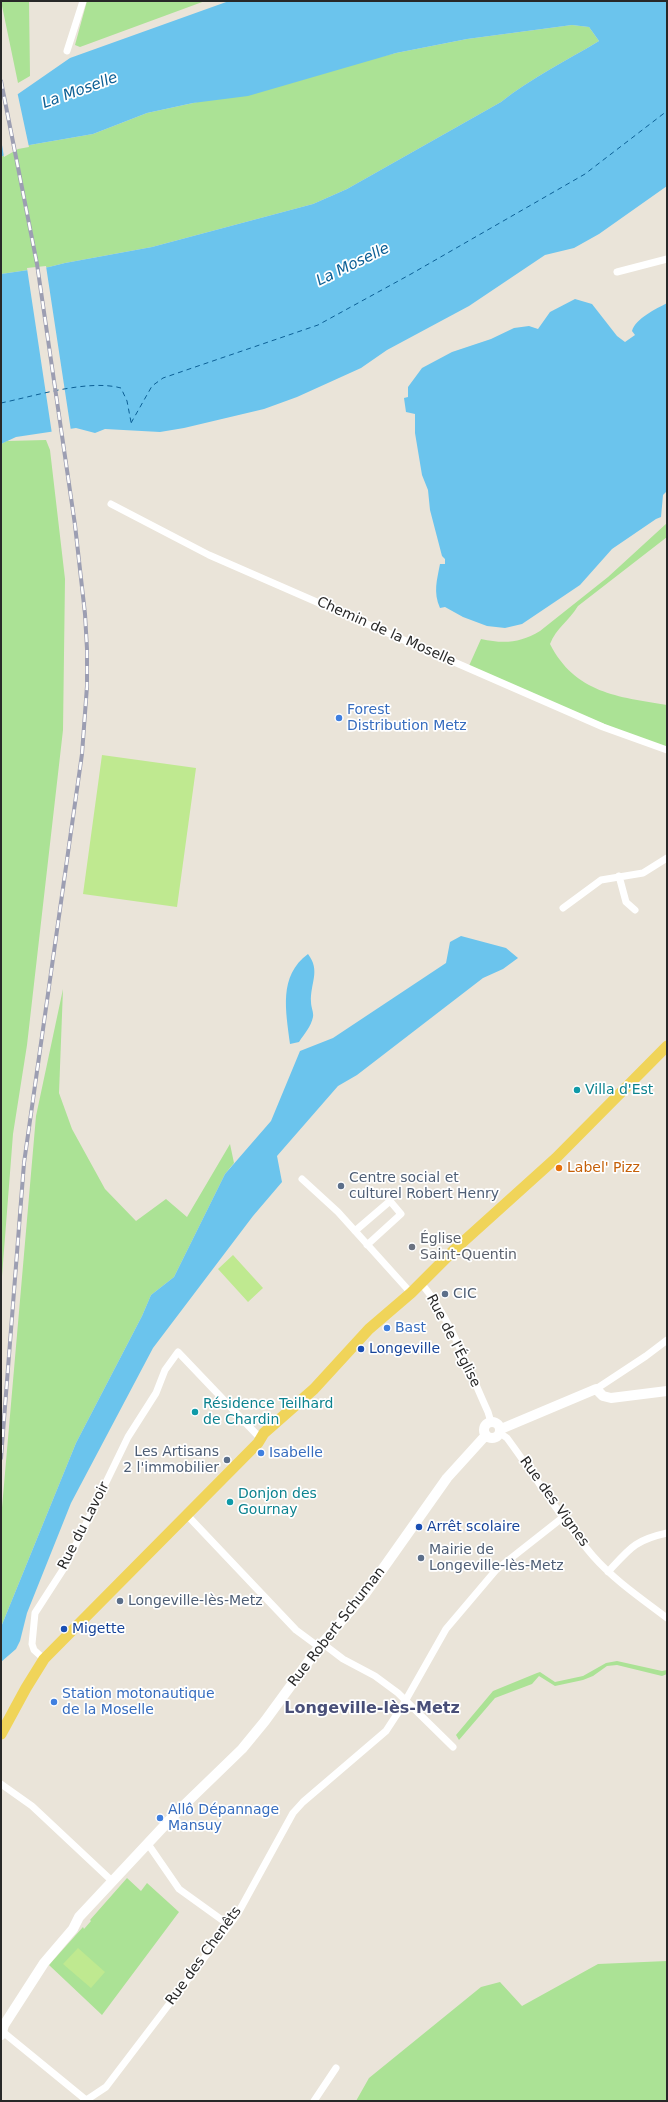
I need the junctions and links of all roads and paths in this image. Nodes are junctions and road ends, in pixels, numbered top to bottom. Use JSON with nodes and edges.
{"nodes":[{"id":1,"x":83,"y":1,"type":"edge"},
{"id":2,"x":67,"y":51,"type":"dead end"},
{"id":3,"x":667,"y":259,"type":"edge"},
{"id":4,"x":617,"y":272,"type":"dead end"},
{"id":5,"x":111,"y":504,"type":"dead end"},
{"id":6,"x":667,"y":750,"type":"edge"},
{"id":7,"x":667,"y":858,"type":"edge"},
{"id":8,"x":619,"y":876,"type":"junction"},
{"id":9,"x":563,"y":908,"type":"dead end"},
{"id":10,"x":635,"y":910,"type":"dead end"},
{"id":11,"x":667,"y":1046,"type":"edge"},
{"id":12,"x":302,"y":1178,"type":"dead end"},
{"id":13,"x":355,"y":1231,"type":"junction"},
{"id":14,"x":367,"y":1245,"type":"junction"},
{"id":15,"x":421,"y":1283,"type":"junction"},
{"id":16,"x":411,"y":1293,"type":"junction"},
{"id":17,"x":667,"y":1340,"type":"edge"},
{"id":18,"x":596,"y":1389,"type":"junction"},
{"id":19,"x":667,"y":1391,"type":"edge"},
{"id":20,"x":491,"y":1422,"type":"junction"},
{"id":21,"x":500,"y":1431,"type":"junction"},
{"id":22,"x":486,"y":1435,"type":"junction"},
{"id":23,"x":261,"y":1440,"type":"junction"},
{"id":24,"x":186,"y":1514,"type":"junction"},
{"id":25,"x":562,"y":1518,"type":"junction"},
{"id":26,"x":667,"y":1533,"type":"edge"},
{"id":27,"x":608,"y":1572,"type":"junction"},
{"id":28,"x":667,"y":1618,"type":"edge"},
{"id":29,"x":320,"y":1645,"type":"junction"},
{"id":30,"x":44,"y":1659,"type":"junction"},
{"id":31,"x":405,"y":1701,"type":"junction"},
{"id":32,"x":1,"y":1734,"type":"edge"},
{"id":33,"x":453,"y":1747,"type":"dead end"},
{"id":34,"x":1,"y":1784,"type":"edge"},
{"id":35,"x":148,"y":1844,"type":"junction"},
{"id":36,"x":112,"y":1881,"type":"junction"},
{"id":37,"x":229,"y":1925,"type":"junction"},
{"id":38,"x":2,"y":2033,"type":"edge"},
{"id":39,"x":336,"y":2068,"type":"dead end"},
{"id":40,"x":85,"y":2101,"type":"edge"},
{"id":41,"x":314,"y":2101,"type":"edge"}],
"edges":[{"from":1,"to":2,"type":"street"},
{"from":3,"to":4,"type":"street"},
{"from":5,"to":6,"type":"street","name":"Chemin de la Moselle"},
{"from":7,"to":8,"type":"street"},
{"from":8,"to":9,"type":"street"},
{"from":8,"to":10,"type":"street"},
{"from":11,"to":15,"type":"main road"},
{"from":12,"to":13,"type":"street"},
{"from":13,"to":14,"type":"street"},
{"from":13,"to":14,"type":"street"},
{"from":14,"to":16,"type":"street"},
{"from":15,"to":16,"type":"main road"},
{"from":15,"to":20,"type":"street","name":"Rue de l'Église"},
{"from":16,"to":23,"type":"main road"},
{"from":17,"to":18,"type":"street"},
{"from":18,"to":19,"type":"street"},
{"from":18,"to":21,"type":"street"},
{"from":20,"to":21,"type":"street"},
{"from":20,"to":22,"type":"street"},
{"from":21,"to":22,"type":"street"},
{"from":21,"to":25,"type":"street","name":"Rue des Vignes"},
{"from":22,"to":29,"type":"street","name":"Rue Robert Schuman"},
{"from":23,"to":24,"type":"main road"},
{"from":23,"to":30,"type":"street","name":"Rue du Lavoir"},
{"from":24,"to":29,"type":"street"},
{"from":24,"to":30,"type":"main road"},
{"from":25,"to":27,"type":"street","name":"Rue des Vignes"},
{"from":25,"to":31,"type":"street","name":"Rue des Chenêts"},
{"from":26,"to":27,"type":"street"},
{"from":27,"to":28,"type":"street","name":"Rue des Vignes"},
{"from":29,"to":31,"type":"street"},
{"from":29,"to":35,"type":"street","name":"Rue Robert Schuman"},
{"from":30,"to":32,"type":"main road"},
{"from":31,"to":33,"type":"street"},
{"from":31,"to":37,"type":"street","name":"Rue des Chenêts"},
{"from":34,"to":36,"type":"street"},
{"from":35,"to":36,"type":"street","name":"Rue Robert Schuman"},
{"from":35,"to":37,"type":"street"},
{"from":36,"to":38,"type":"street","name":"Rue Robert Schuman"},
{"from":37,"to":40,"type":"street","name":"Rue des Chenêts"},
{"from":38,"to":40,"type":"street"},
{"from":39,"to":41,"type":"street"}]}
